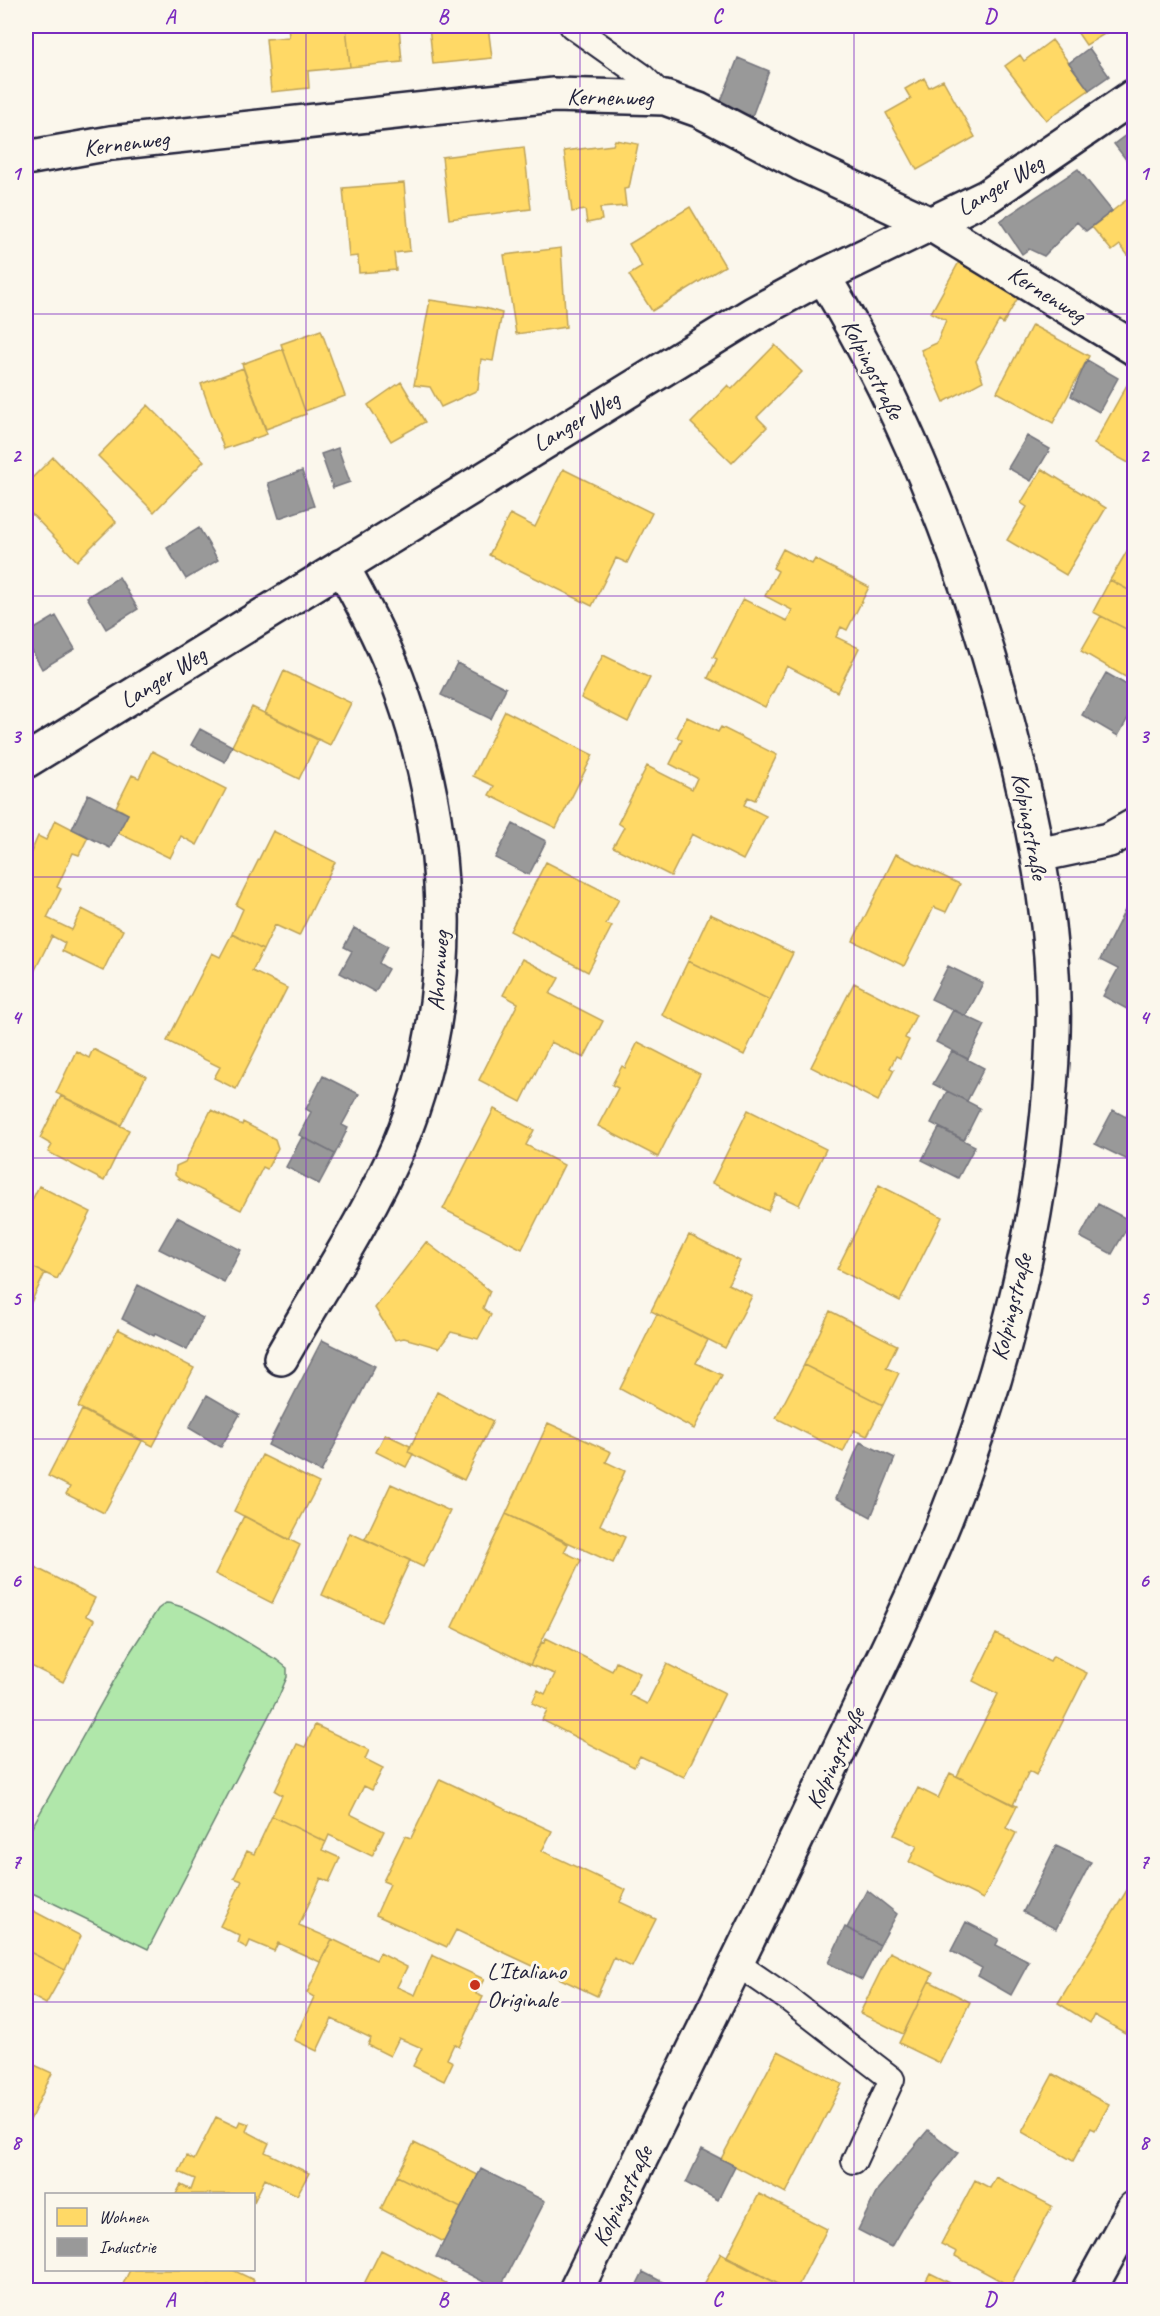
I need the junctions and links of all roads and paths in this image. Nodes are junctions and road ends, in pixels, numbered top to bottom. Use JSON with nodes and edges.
{"nodes":[{"id":1,"x":572,"y":26,"type":"edge"},
{"id":2,"x":1134,"y":96,"type":"edge"},
{"id":3,"x":665,"y":98,"type":"junction"},
{"id":4,"x":26,"y":159,"type":"edge"},
{"id":5,"x":932,"y":225,"type":"junction"},
{"id":6,"x":823,"y":276,"type":"junction"},
{"id":7,"x":1134,"y":348,"type":"edge"},
{"id":8,"x":342,"y":566,"type":"junction"},
{"id":9,"x":26,"y":761,"type":"edge"},
{"id":10,"x":1134,"y":826,"type":"edge"},
{"id":11,"x":1038,"y":855,"type":"junction"},
{"id":12,"x":280,"y":1358,"type":"dead end"},
{"id":13,"x":736,"y":1963,"type":"junction"},
{"id":14,"x":854,"y":2162,"type":"dead end"},
{"id":15,"x":1129,"y":2229,"type":"edge"},
{"id":16,"x":576,"y":2290,"type":"edge"},
{"id":17,"x":1089,"y":2290,"type":"edge"}],
"edges":[{"from":1,"to":3,"type":"lane"},
{"from":2,"to":5,"type":"street","name":"Langer Weg"},
{"from":3,"to":4,"type":"street","name":"Kernenweg"},
{"from":3,"to":5,"type":"street","name":"Kernenweg"},
{"from":5,"to":6,"type":"street","name":"Langer Weg"},
{"from":5,"to":7,"type":"street","name":"Kernenweg"},
{"from":6,"to":8,"type":"street","name":"Langer Weg"},
{"from":6,"to":11,"type":"street","name":"Kolpingstraße"},
{"from":8,"to":9,"type":"street","name":"Langer Weg"},
{"from":8,"to":12,"type":"street","name":"Ahornweg"},
{"from":10,"to":11,"type":"street"},
{"from":11,"to":13,"type":"street","name":"Kolpingstraße"},
{"from":13,"to":14,"type":"lane"},
{"from":13,"to":16,"type":"street","name":"Kolpingstraße"},
{"from":15,"to":17,"type":"street"}]}
